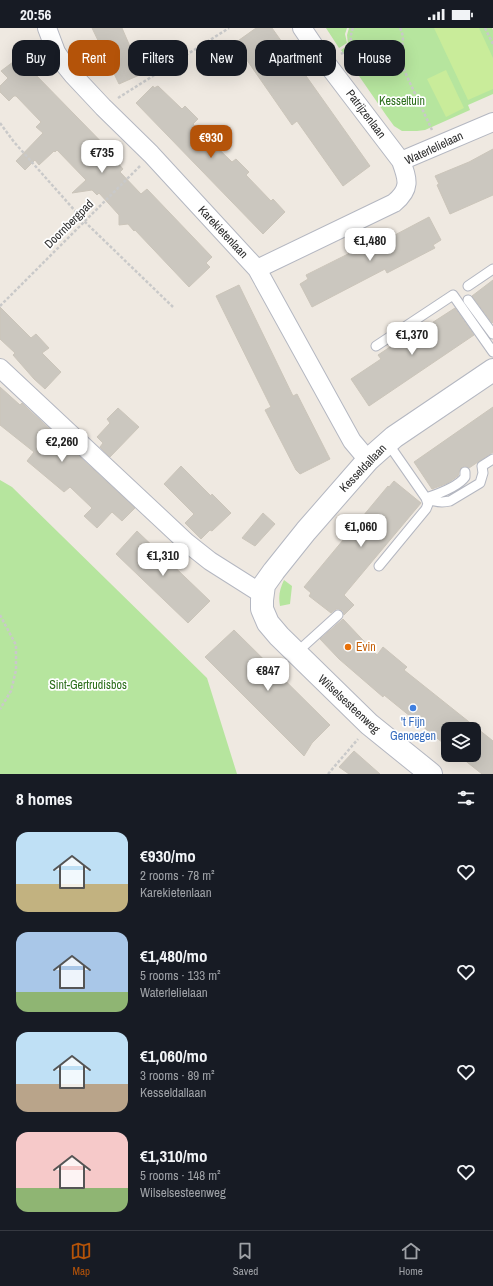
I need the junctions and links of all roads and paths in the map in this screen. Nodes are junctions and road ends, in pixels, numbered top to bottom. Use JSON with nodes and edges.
{"nodes":[{"id":1,"x":46,"y":28,"type":"edge"},
{"id":2,"x":229,"y":28,"type":"edge"},
{"id":3,"x":302,"y":28,"type":"edge"},
{"id":4,"x":353,"y":28,"type":"edge"},
{"id":5,"x":400,"y":28,"type":"edge"},
{"id":6,"x":485,"y":28,"type":"edge"},
{"id":7,"x":350,"y":40,"type":"edge"},
{"id":8,"x":402,"y":40,"type":"edge"},
{"id":9,"x":493,"y":44,"type":"edge"},
{"id":10,"x":405,"y":72,"type":"edge"},
{"id":11,"x":103,"y":107,"type":"junction"},
{"id":12,"x":493,"y":122,"type":"edge"},
{"id":13,"x":0,"y":123,"type":"edge"},
{"id":14,"x":439,"y":145,"type":"junction"},
{"id":15,"x":151,"y":154,"type":"junction"},
{"id":16,"x":401,"y":161,"type":"junction"},
{"id":17,"x":84,"y":221,"type":"junction"},
{"id":18,"x":257,"y":269,"type":"junction"},
{"id":19,"x":493,"y":269,"type":"edge"},
{"id":20,"x":468,"y":286,"type":"dead end"},
{"id":21,"x":468,"y":300,"type":"dead end"},
{"id":22,"x":0,"y":306,"type":"edge"},
{"id":23,"x":173,"y":307,"type":"dead end"},
{"id":24,"x":493,"y":334,"type":"edge"},
{"id":25,"x":376,"y":346,"type":"dead end"},
{"id":26,"x":492,"y":367,"type":"edge"},
{"id":27,"x":0,"y":368,"type":"edge"},
{"id":28,"x":387,"y":443,"type":"junction"},
{"id":29,"x":493,"y":459,"type":"edge"},
{"id":30,"x":368,"y":460,"type":"junction"},
{"id":31,"x":464,"y":472,"type":"dead end"},
{"id":32,"x":426,"y":498,"type":"junction"},
{"id":33,"x":379,"y":566,"type":"dead end"},
{"id":34,"x":262,"y":594,"type":"junction"},
{"id":35,"x":0,"y":615,"type":"edge"},
{"id":36,"x":338,"y":615,"type":"dead end"},
{"id":37,"x":296,"y":654,"type":"junction"},
{"id":38,"x":0,"y":709,"type":"edge"},
{"id":39,"x":370,"y":724,"type":"junction"},
{"id":40,"x":328,"y":774,"type":"edge"},
{"id":41,"x":431,"y":774,"type":"edge"}],
"edges":[{"from":1,"to":11,"type":"street","name":"Karekietenlaan"},
{"from":2,"to":11,"type":"path"},
{"from":3,"to":16,"type":"street","name":"Patrijzenlaan"},
{"from":4,"to":7,"type":"path"},
{"from":5,"to":8,"type":"path"},
{"from":6,"to":9,"type":"path"},
{"from":10,"to":14,"type":"path"},
{"from":11,"to":15,"type":"street","name":"Karekietenlaan"},
{"from":12,"to":14,"type":"street","name":"Waterlelielaan"},
{"from":13,"to":17,"type":"path"},
{"from":14,"to":16,"type":"street","name":"Waterlelielaan"},
{"from":15,"to":17,"type":"path","name":"Doornbergpad"},
{"from":15,"to":18,"type":"street","name":"Karekietenlaan"},
{"from":16,"to":18,"type":"street","name":"Waterlelielaan"},
{"from":17,"to":22,"type":"path","name":"Doornbergpad"},
{"from":17,"to":23,"type":"path"},
{"from":18,"to":30,"type":"street","name":"Karekietenlaan"},
{"from":19,"to":20,"type":"lane"},
{"from":21,"to":24,"type":"lane"},
{"from":25,"to":26,"type":"lane"},
{"from":26,"to":28,"type":"street","name":"Kesseldallaan"},
{"from":27,"to":34,"type":"street"},
{"from":28,"to":30,"type":"street","name":"Kesseldallaan"},
{"from":28,"to":32,"type":"lane"},
{"from":29,"to":32,"type":"lane"},
{"from":30,"to":34,"type":"street","name":"Kesseldallaan"},
{"from":31,"to":32,"type":"lane"},
{"from":32,"to":33,"type":"lane"},
{"from":34,"to":37,"type":"street","name":"Wilselsesteenweg"},
{"from":35,"to":38,"type":"path"},
{"from":36,"to":37,"type":"lane"},
{"from":37,"to":39,"type":"street","name":"Wilselsesteenweg"},
{"from":39,"to":40,"type":"path"},
{"from":39,"to":41,"type":"street","name":"Wilselsesteenweg"}]}
